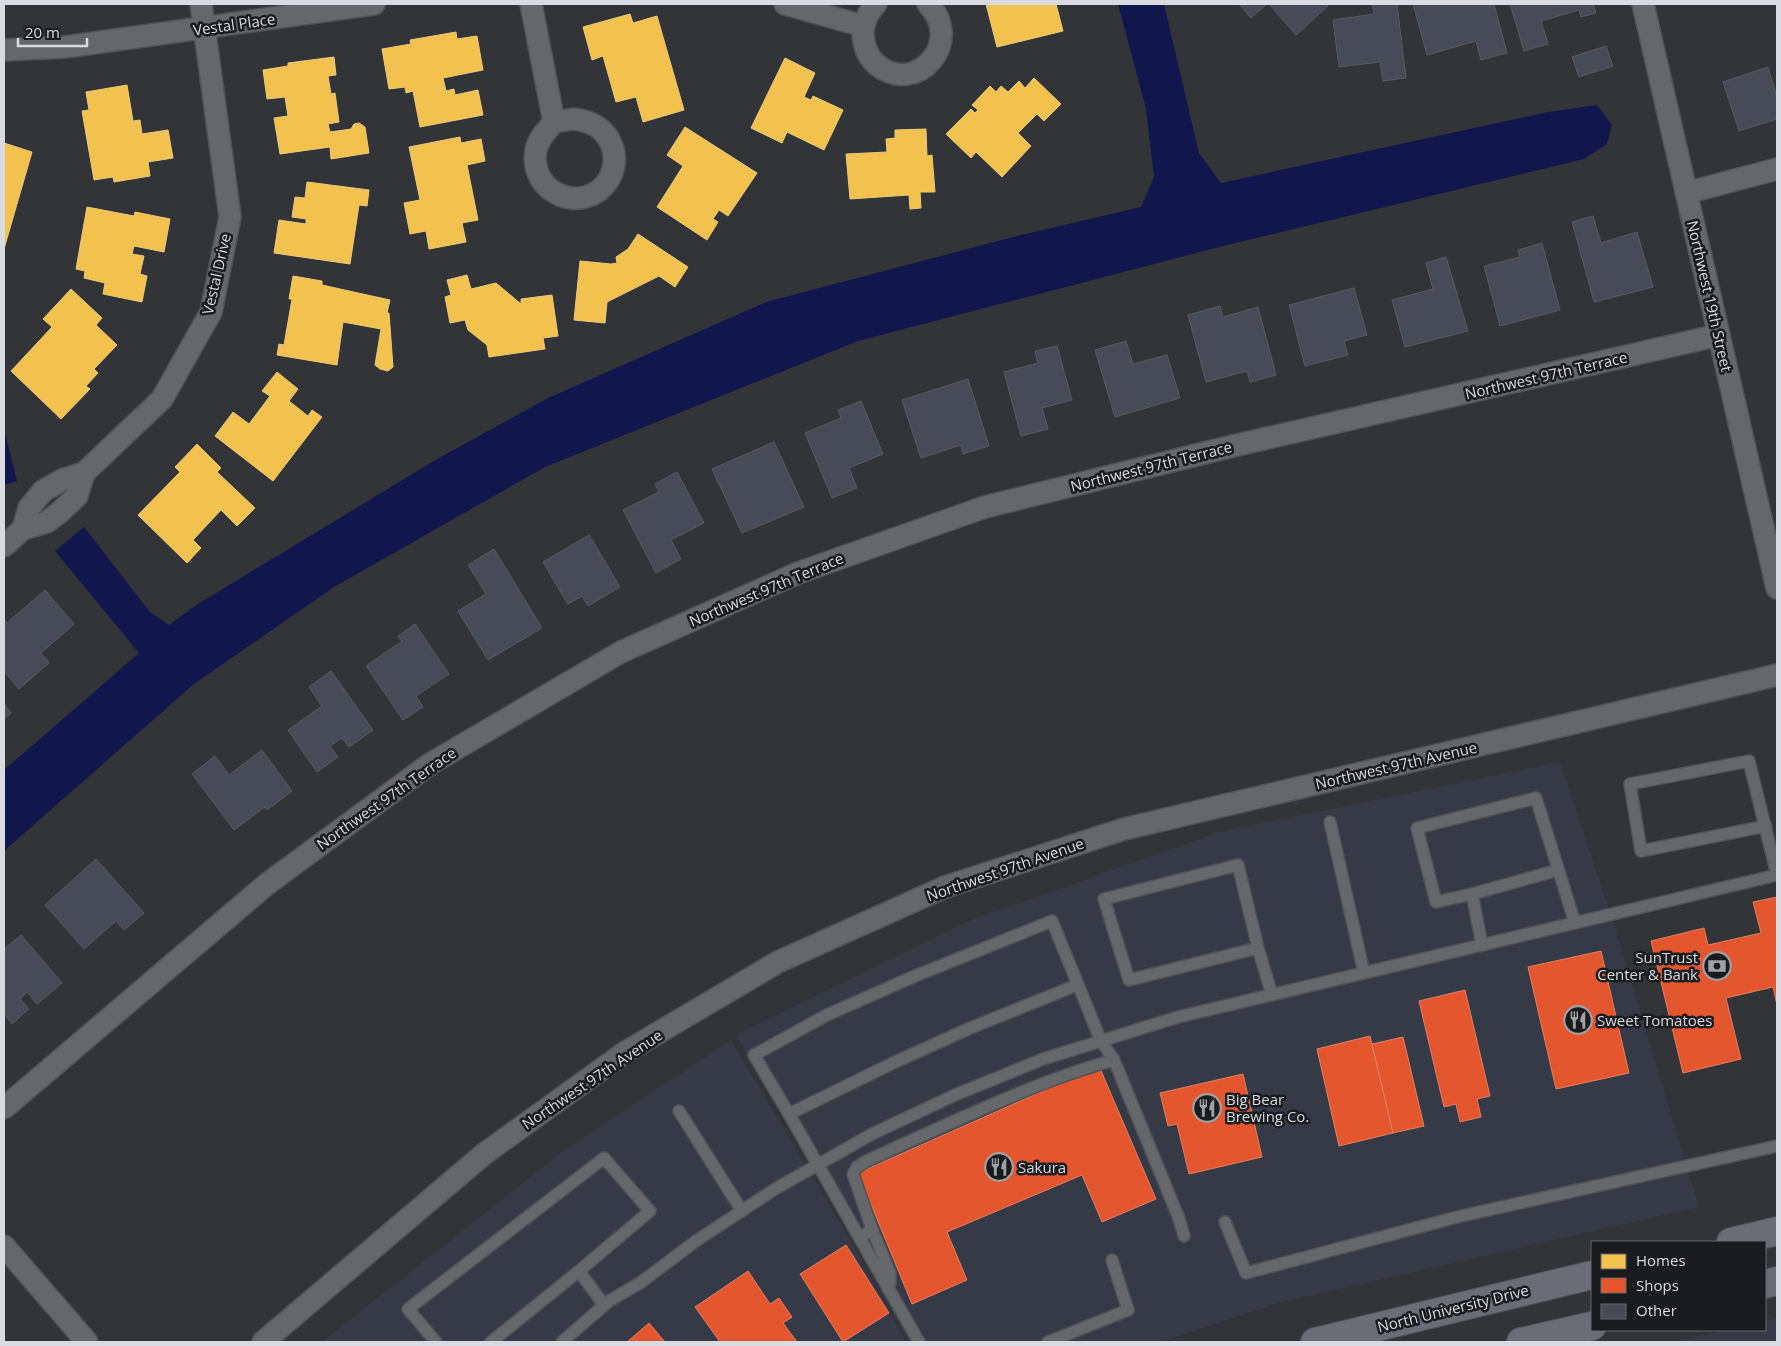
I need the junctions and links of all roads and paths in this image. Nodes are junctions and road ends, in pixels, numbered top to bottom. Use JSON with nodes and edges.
{"nodes":[{"id":1,"x":201,"y":4,"type":"edge"},
{"id":2,"x":374,"y":4,"type":"edge"},
{"id":3,"x":531,"y":4,"type":"edge"},
{"id":4,"x":785,"y":4,"type":"edge"},
{"id":5,"x":876,"y":4,"type":"edge"},
{"id":6,"x":928,"y":4,"type":"edge"},
{"id":7,"x":1643,"y":4,"type":"edge"},
{"id":8,"x":863,"y":26,"type":"junction"},
{"id":9,"x":205,"y":28,"type":"junction"},
{"id":10,"x":4,"y":50,"type":"edge"},
{"id":11,"x":554,"y":122,"type":"dead end"},
{"id":12,"x":1777,"y":169,"type":"edge"},
{"id":13,"x":1686,"y":193,"type":"junction"},
{"id":14,"x":1719,"y":336,"type":"junction"},
{"id":15,"x":4,"y":546,"type":"edge"},
{"id":16,"x":1777,"y":588,"type":"edge"},
{"id":17,"x":1777,"y":675,"type":"edge"},
{"id":18,"x":1330,"y":822,"type":"dead end"},
{"id":19,"x":1766,"y":826,"type":"junction"},
{"id":20,"x":1558,"y":870,"type":"junction"},
{"id":21,"x":1777,"y":875,"type":"edge"},
{"id":22,"x":1472,"y":894,"type":"junction"},
{"id":23,"x":1575,"y":923,"type":"junction"},
{"id":24,"x":1482,"y":945,"type":"junction"},
{"id":25,"x":1258,"y":948,"type":"junction"},
{"id":26,"x":1364,"y":973,"type":"junction"},
{"id":27,"x":1077,"y":984,"type":"junction"},
{"id":28,"x":1272,"y":995,"type":"junction"},
{"id":29,"x":1101,"y":1040,"type":"junction"},
{"id":30,"x":1114,"y":1060,"type":"junction"},
{"id":31,"x":4,"y":1108,"type":"edge"},
{"id":32,"x":679,"y":1111,"type":"dead end"},
{"id":33,"x":789,"y":1114,"type":"junction"},
{"id":34,"x":1777,"y":1146,"type":"edge"},
{"id":35,"x":818,"y":1164,"type":"junction"},
{"id":36,"x":742,"y":1211,"type":"junction"},
{"id":37,"x":1225,"y":1222,"type":"dead end"},
{"id":38,"x":872,"y":1229,"type":"junction"},
{"id":39,"x":1777,"y":1231,"type":"edge"},
{"id":40,"x":1184,"y":1236,"type":"dead end"},
{"id":41,"x":860,"y":1238,"type":"junction"},
{"id":42,"x":1735,"y":1241,"type":"edge"},
{"id":43,"x":4,"y":1246,"type":"edge"},
{"id":44,"x":1112,"y":1260,"type":"dead end"},
{"id":45,"x":579,"y":1271,"type":"junction"},
{"id":46,"x":1591,"y":1275,"type":"edge"},
{"id":47,"x":888,"y":1289,"type":"junction"},
{"id":48,"x":604,"y":1305,"type":"junction"},
{"id":49,"x":1591,"y":1326,"type":"edge"},
{"id":50,"x":1323,"y":1341,"type":"edge"},
{"id":51,"x":87,"y":1342,"type":"edge"},
{"id":52,"x":263,"y":1342,"type":"edge"},
{"id":53,"x":436,"y":1342,"type":"edge"},
{"id":54,"x":491,"y":1342,"type":"edge"},
{"id":55,"x":562,"y":1342,"type":"edge"},
{"id":56,"x":919,"y":1342,"type":"edge"},
{"id":57,"x":1048,"y":1342,"type":"edge"},
{"id":58,"x":1521,"y":1342,"type":"edge"}],
"edges":[{"from":1,"to":9,"type":"street","name":"Vestal Drive"},
{"from":2,"to":9,"type":"street","name":"Vestal Place"},
{"from":3,"to":11,"type":"street"},
{"from":4,"to":8,"type":"street"},
{"from":5,"to":8,"type":"street"},
{"from":6,"to":8,"type":"street"},
{"from":7,"to":13,"type":"street","name":"Northwest 19th Street"},
{"from":9,"to":10,"type":"street","name":"Vestal Place"},
{"from":9,"to":15,"type":"street","name":"Vestal Drive"},
{"from":12,"to":13,"type":"street"},
{"from":13,"to":14,"type":"street","name":"Northwest 19th Street"},
{"from":14,"to":16,"type":"street","name":"Northwest 19th Street"},
{"from":14,"to":31,"type":"street","name":"Northwest 97th Terrace"},
{"from":17,"to":52,"type":"street","name":"Northwest 97th Avenue"},
{"from":18,"to":26,"type":"lane"},
{"from":19,"to":19,"type":"lane"},
{"from":19,"to":21,"type":"lane"},
{"from":20,"to":22,"type":"lane"},
{"from":20,"to":22,"type":"lane"},
{"from":20,"to":23,"type":"lane"},
{"from":21,"to":23,"type":"lane"},
{"from":22,"to":24,"type":"lane"},
{"from":23,"to":24,"type":"lane"},
{"from":24,"to":26,"type":"lane"},
{"from":25,"to":25,"type":"lane"},
{"from":25,"to":28,"type":"lane"},
{"from":26,"to":28,"type":"lane"},
{"from":27,"to":29,"type":"lane"},
{"from":27,"to":33,"type":"lane"},
{"from":27,"to":33,"type":"lane"},
{"from":28,"to":29,"type":"lane"},
{"from":29,"to":30,"type":"lane"},
{"from":29,"to":35,"type":"lane"},
{"from":30,"to":38,"type":"lane"},
{"from":30,"to":40,"type":"lane"},
{"from":32,"to":36,"type":"lane"},
{"from":33,"to":35,"type":"lane"},
{"from":34,"to":37,"type":"lane"},
{"from":35,"to":36,"type":"lane"},
{"from":35,"to":41,"type":"lane"},
{"from":36,"to":48,"type":"lane"},
{"from":38,"to":41,"type":"lane"},
{"from":38,"to":47,"type":"lane"},
{"from":39,"to":42,"type":"main road"},
{"from":41,"to":47,"type":"lane"},
{"from":43,"to":51,"type":"street"},
{"from":44,"to":57,"type":"lane"},
{"from":45,"to":48,"type":"lane"},
{"from":45,"to":53,"type":"lane"},
{"from":45,"to":54,"type":"lane"},
{"from":46,"to":50,"type":"main road","name":"North University Drive"},
{"from":47,"to":56,"type":"lane"},
{"from":48,"to":55,"type":"lane"},
{"from":49,"to":58,"type":"main road"}]}
